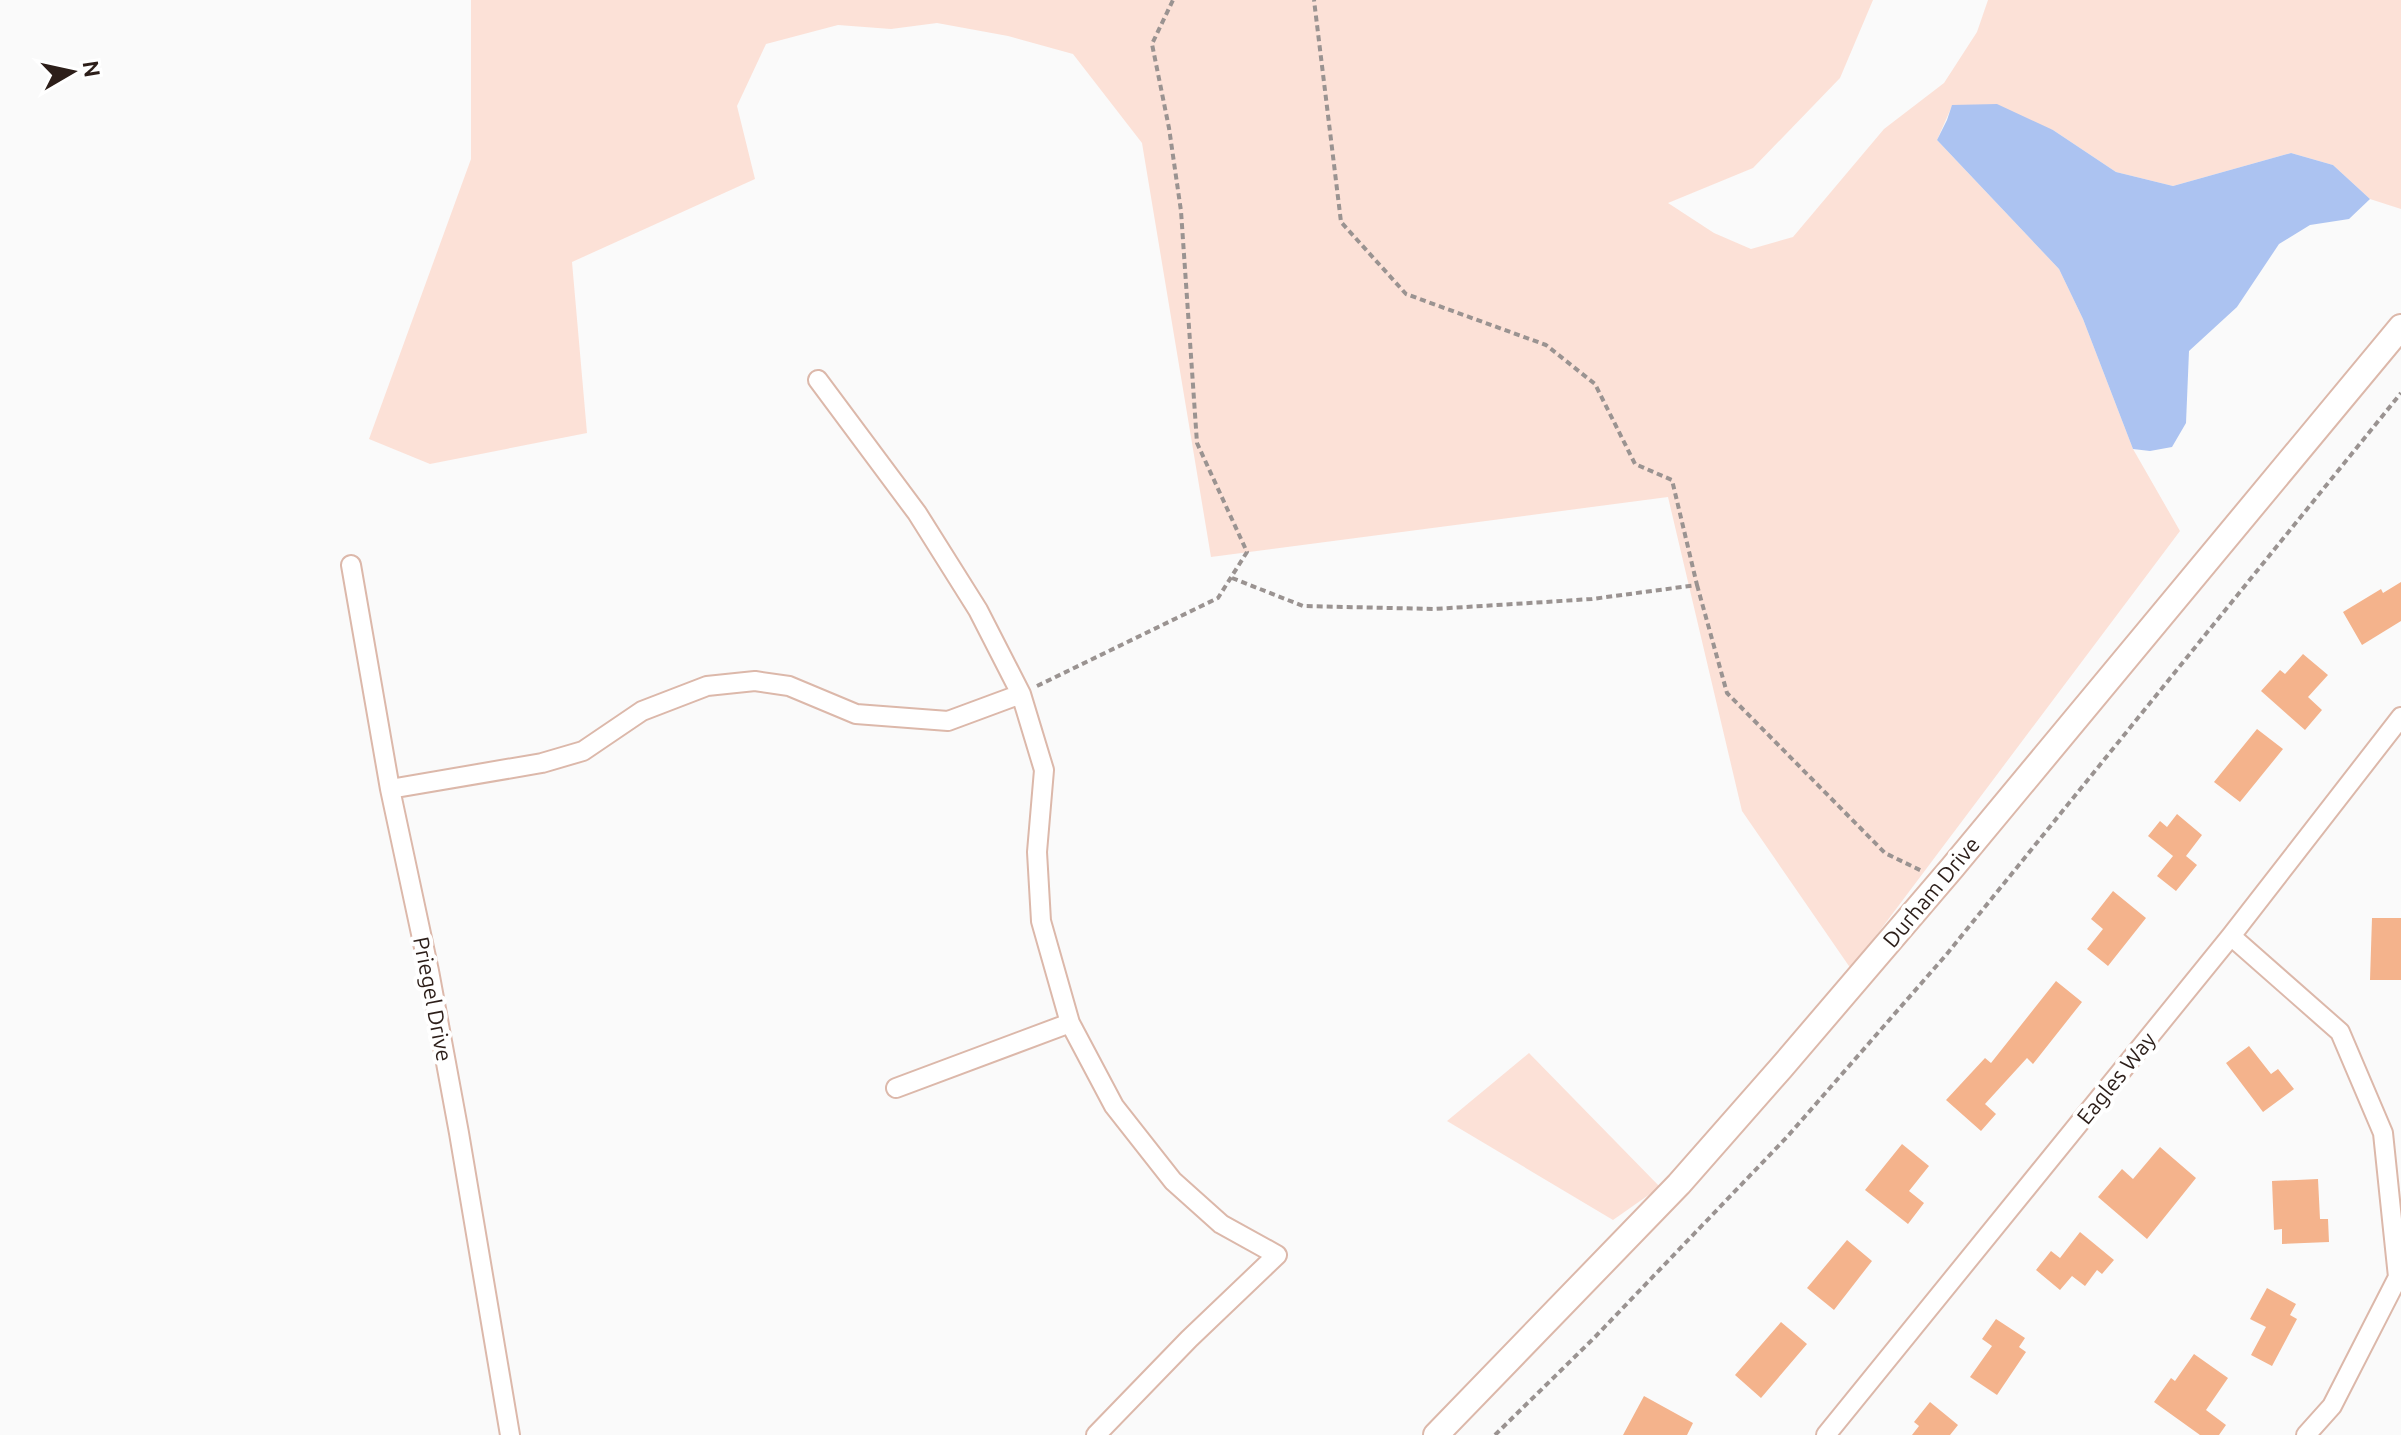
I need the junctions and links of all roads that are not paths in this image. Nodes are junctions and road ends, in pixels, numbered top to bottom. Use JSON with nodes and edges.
{"nodes":[{"id":1,"x":2401,"y":327,"type":"edge"},
{"id":2,"x":818,"y":380,"type":"dead end"},
{"id":3,"x":351,"y":565,"type":"dead end"},
{"id":4,"x":1021,"y":694,"type":"junction"},
{"id":5,"x":2401,"y":717,"type":"edge"},
{"id":6,"x":390,"y":789,"type":"junction"},
{"id":7,"x":2231,"y":936,"type":"junction"},
{"id":8,"x":1070,"y":1023,"type":"junction"},
{"id":9,"x":896,"y":1088,"type":"dead end"},
{"id":10,"x":510,"y":1435,"type":"edge"},
{"id":11,"x":1096,"y":1435,"type":"edge"},
{"id":12,"x":1436,"y":1435,"type":"edge"},
{"id":13,"x":1826,"y":1435,"type":"edge"},
{"id":14,"x":2306,"y":1435,"type":"edge"}],
"edges":[{"from":1,"to":12,"type":"street","name":"Durham Drive"},
{"from":2,"to":4,"type":"street"},
{"from":3,"to":6,"type":"street","name":"Priegel Drive"},
{"from":4,"to":6,"type":"street"},
{"from":4,"to":8,"type":"street"},
{"from":5,"to":7,"type":"street","name":"Eagles Way"},
{"from":6,"to":10,"type":"street","name":"Priegel Drive"},
{"from":7,"to":13,"type":"street","name":"Eagles Way"},
{"from":7,"to":14,"type":"street"},
{"from":8,"to":9,"type":"street"},
{"from":8,"to":11,"type":"street"}]}
